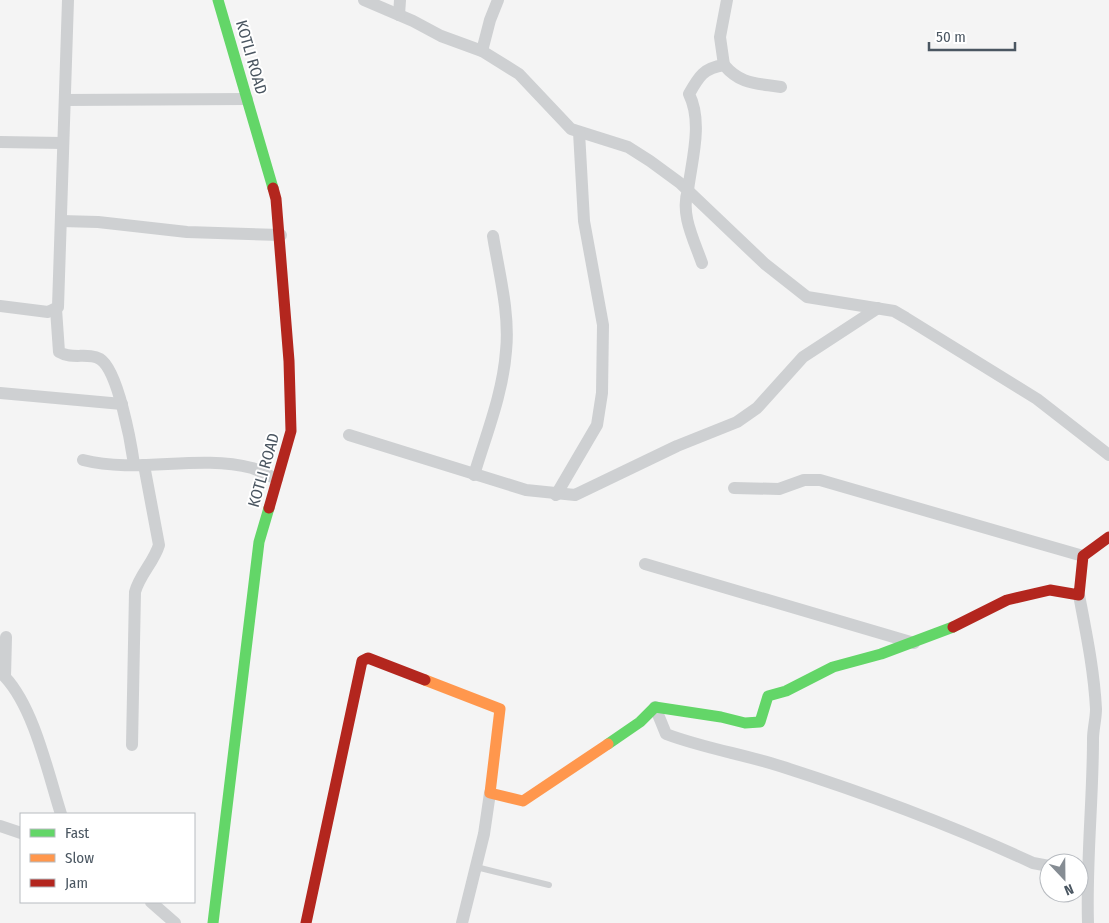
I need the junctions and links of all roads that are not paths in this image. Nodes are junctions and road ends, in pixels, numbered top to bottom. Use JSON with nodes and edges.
{"nodes":[{"id":1,"x":68,"y":0,"type":"edge"},
{"id":2,"x":218,"y":0,"type":"edge"},
{"id":3,"x":364,"y":0,"type":"edge"},
{"id":4,"x":400,"y":0,"type":"edge"},
{"id":5,"x":498,"y":0,"type":"edge"},
{"id":6,"x":727,"y":0,"type":"edge"},
{"id":7,"x":398,"y":15,"type":"junction"},
{"id":8,"x":482,"y":51,"type":"junction"},
{"id":9,"x":724,"y":65,"type":"junction"},
{"id":10,"x":781,"y":87,"type":"dead end"},
{"id":11,"x":247,"y":99,"type":"junction"},
{"id":12,"x":65,"y":100,"type":"junction"},
{"id":13,"x":579,"y":132,"type":"junction"},
{"id":14,"x":0,"y":142,"type":"edge"},
{"id":15,"x":63,"y":143,"type":"junction"},
{"id":16,"x":688,"y":190,"type":"junction"},
{"id":17,"x":61,"y":221,"type":"junction"},
{"id":18,"x":281,"y":235,"type":"junction"},
{"id":19,"x":493,"y":236,"type":"dead end"},
{"id":20,"x":702,"y":263,"type":"dead end"},
{"id":21,"x":0,"y":306,"type":"edge"},
{"id":22,"x":878,"y":308,"type":"junction"},
{"id":23,"x":56,"y":309,"type":"junction"},
{"id":24,"x":0,"y":393,"type":"edge"},
{"id":25,"x":122,"y":404,"type":"junction"},
{"id":26,"x":349,"y":435,"type":"dead end"},
{"id":27,"x":1109,"y":455,"type":"edge"},
{"id":28,"x":83,"y":460,"type":"dead end"},
{"id":29,"x":139,"y":465,"type":"junction"},
{"id":30,"x":474,"y":475,"type":"junction"},
{"id":31,"x":277,"y":479,"type":"junction"},
{"id":32,"x":734,"y":488,"type":"dead end"},
{"id":33,"x":556,"y":495,"type":"junction"},
{"id":34,"x":1109,"y":538,"type":"edge"},
{"id":35,"x":1083,"y":556,"type":"junction"},
{"id":36,"x":645,"y":564,"type":"dead end"},
{"id":37,"x":1079,"y":595,"type":"junction"},
{"id":38,"x":6,"y":637,"type":"dead end"},
{"id":39,"x":914,"y":643,"type":"junction"},
{"id":40,"x":655,"y":708,"type":"junction"},
{"id":41,"x":132,"y":745,"type":"dead end"},
{"id":42,"x":490,"y":793,"type":"junction"},
{"id":43,"x":61,"y":813,"type":"edge"},
{"id":44,"x":0,"y":826,"type":"edge"},
{"id":45,"x":20,"y":833,"type":"edge"},
{"id":46,"x":1086,"y":853,"type":"edge"},
{"id":47,"x":1039,"y":864,"type":"edge"},
{"id":48,"x":476,"y":867,"type":"junction"},
{"id":49,"x":549,"y":885,"type":"dead end"},
{"id":50,"x":152,"y":903,"type":"edge"},
{"id":51,"x":1086,"y":903,"type":"edge"},
{"id":52,"x":175,"y":923,"type":"edge"},
{"id":53,"x":213,"y":923,"type":"edge"},
{"id":54,"x":306,"y":923,"type":"edge"},
{"id":55,"x":462,"y":923,"type":"edge"},
{"id":56,"x":1088,"y":923,"type":"edge"}],
"edges":[{"from":1,"to":12,"type":"street"},
{"from":2,"to":11,"type":"street","name":"KOTLI ROAD"},
{"from":3,"to":7,"type":"street"},
{"from":4,"to":7,"type":"street"},
{"from":5,"to":8,"type":"street"},
{"from":6,"to":9,"type":"street"},
{"from":7,"to":8,"type":"street"},
{"from":8,"to":13,"type":"street"},
{"from":9,"to":10,"type":"street"},
{"from":9,"to":16,"type":"street"},
{"from":11,"to":12,"type":"street"},
{"from":11,"to":18,"type":"street","name":"KOTLI ROAD"},
{"from":12,"to":15,"type":"street"},
{"from":13,"to":16,"type":"street"},
{"from":13,"to":33,"type":"street"},
{"from":14,"to":15,"type":"street"},
{"from":15,"to":17,"type":"street"},
{"from":16,"to":20,"type":"street"},
{"from":16,"to":22,"type":"street"},
{"from":17,"to":18,"type":"street"},
{"from":17,"to":23,"type":"street"},
{"from":18,"to":31,"type":"street","name":"KOTLI ROAD"},
{"from":19,"to":30,"type":"street"},
{"from":21,"to":23,"type":"street"},
{"from":22,"to":27,"type":"street"},
{"from":22,"to":33,"type":"street"},
{"from":23,"to":25,"type":"street"},
{"from":24,"to":25,"type":"street"},
{"from":25,"to":29,"type":"street"},
{"from":26,"to":30,"type":"street"},
{"from":28,"to":29,"type":"street"},
{"from":29,"to":31,"type":"street"},
{"from":29,"to":41,"type":"street"},
{"from":30,"to":33,"type":"street"},
{"from":31,"to":53,"type":"street","name":"KOTLI ROAD"},
{"from":32,"to":35,"type":"street"},
{"from":34,"to":35,"type":"street"},
{"from":35,"to":37,"type":"street"},
{"from":36,"to":39,"type":"street"},
{"from":37,"to":39,"type":"street"},
{"from":37,"to":46,"type":"street"},
{"from":38,"to":43,"type":"street"},
{"from":39,"to":40,"type":"street"},
{"from":40,"to":42,"type":"street"},
{"from":40,"to":47,"type":"street"},
{"from":42,"to":48,"type":"street"},
{"from":42,"to":54,"type":"street"},
{"from":44,"to":45,"type":"street"},
{"from":48,"to":49,"type":"lane"},
{"from":48,"to":55,"type":"street"},
{"from":50,"to":52,"type":"street"},
{"from":51,"to":56,"type":"street"}]}
